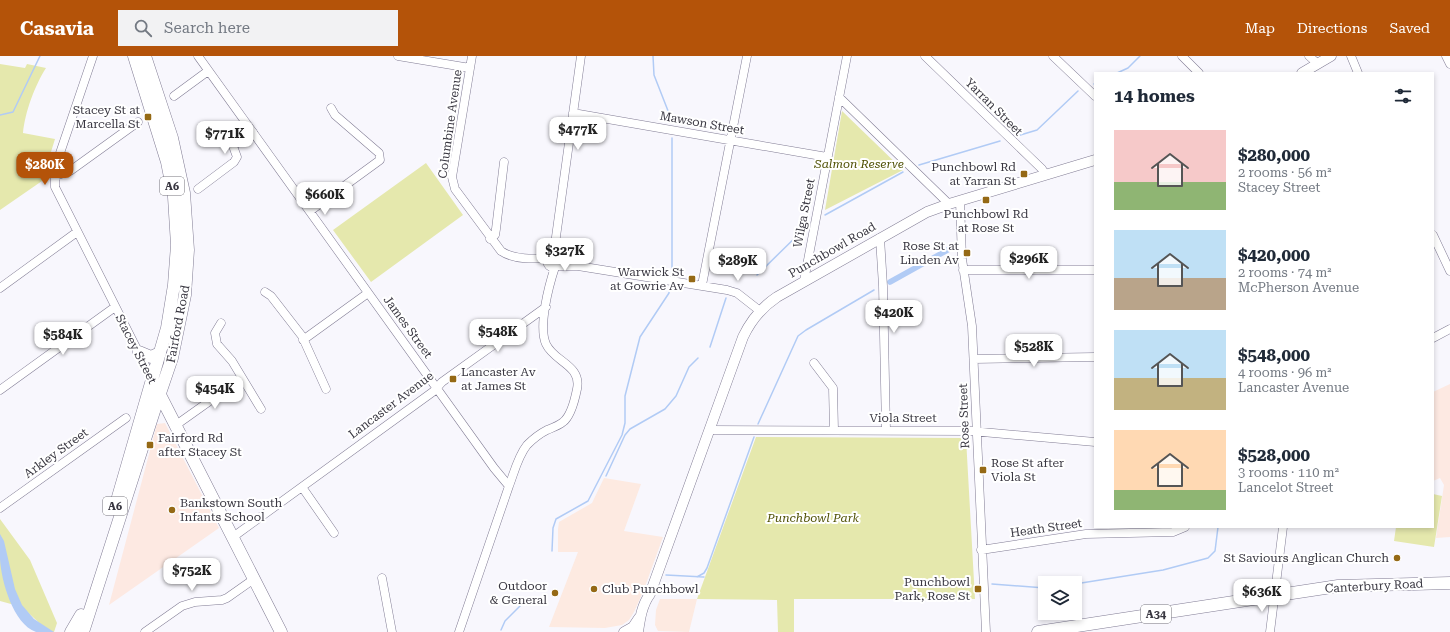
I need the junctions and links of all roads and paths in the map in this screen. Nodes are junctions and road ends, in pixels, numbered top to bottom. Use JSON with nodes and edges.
{"nodes":[{"id":1,"x":93,"y":56,"type":"edge"},
{"id":2,"x":134,"y":56,"type":"edge"},
{"id":3,"x":145,"y":56,"type":"edge"},
{"id":4,"x":198,"y":56,"type":"edge"},
{"id":5,"x":398,"y":56,"type":"edge"},
{"id":6,"x":472,"y":56,"type":"edge"},
{"id":7,"x":581,"y":56,"type":"edge"},
{"id":8,"x":747,"y":56,"type":"edge"},
{"id":9,"x":847,"y":56,"type":"edge"},
{"id":10,"x":925,"y":56,"type":"edge"},
{"id":11,"x":1053,"y":56,"type":"edge"},
{"id":12,"x":1182,"y":56,"type":"edge"},
{"id":13,"x":1309,"y":56,"type":"edge"},
{"id":14,"x":1331,"y":56,"type":"edge"},
{"id":15,"x":1351,"y":56,"type":"edge"},
{"id":16,"x":1446,"y":56,"type":"edge"},
{"id":17,"x":1318,"y":64,"type":"junction"},
{"id":18,"x":1450,"y":64,"type":"edge"},
{"id":19,"x":470,"y":68,"type":"junction"},
{"id":20,"x":208,"y":71,"type":"junction"},
{"id":21,"x":1198,"y":72,"type":"edge"},
{"id":22,"x":1304,"y":72,"type":"edge"},
{"id":23,"x":1358,"y":72,"type":"edge"},
{"id":24,"x":1094,"y":95,"type":"edge"},
{"id":25,"x":174,"y":96,"type":"dead end"},
{"id":26,"x":839,"y":97,"type":"junction"},
{"id":27,"x":331,"y":108,"type":"dead end"},
{"id":28,"x":573,"y":113,"type":"junction"},
{"id":29,"x":138,"y":122,"type":"dead end"},
{"id":30,"x":253,"y":132,"type":"junction"},
{"id":31,"x":730,"y":140,"type":"junction"},
{"id":32,"x":827,"y":157,"type":"junction"},
{"id":33,"x":1094,"y":160,"type":"edge"},
{"id":34,"x":504,"y":162,"type":"dead end"},
{"id":35,"x":1046,"y":175,"type":"junction"},
{"id":36,"x":56,"y":176,"type":"junction"},
{"id":37,"x":198,"y":189,"type":"dead end"},
{"id":38,"x":960,"y":201,"type":"junction"},
{"id":39,"x":948,"y":204,"type":"junction"},
{"id":40,"x":310,"y":211,"type":"junction"},
{"id":41,"x":77,"y":232,"type":"junction"},
{"id":42,"x":1434,"y":237,"type":"edge"},
{"id":43,"x":880,"y":238,"type":"junction"},
{"id":44,"x":490,"y":239,"type":"junction"},
{"id":45,"x":553,"y":262,"type":"junction"},
{"id":46,"x":963,"y":270,"type":"junction"},
{"id":47,"x":1094,"y":270,"type":"edge"},
{"id":48,"x":1450,"y":271,"type":"edge"},
{"id":49,"x":804,"y":281,"type":"junction"},
{"id":50,"x":702,"y":286,"type":"junction"},
{"id":51,"x":0,"y":288,"type":"edge"},
{"id":52,"x":265,"y":292,"type":"dead end"},
{"id":53,"x":368,"y":293,"type":"junction"},
{"id":54,"x":546,"y":306,"type":"junction"},
{"id":55,"x":115,"y":307,"type":"junction"},
{"id":56,"x":760,"y":311,"type":"junction"},
{"id":57,"x":221,"y":323,"type":"dead end"},
{"id":58,"x":1450,"y":329,"type":"edge"},
{"id":59,"x":1434,"y":337,"type":"edge"},
{"id":60,"x":304,"y":340,"type":"junction"},
{"id":61,"x":139,"y":352,"type":"junction"},
{"id":62,"x":160,"y":353,"type":"junction"},
{"id":63,"x":1094,"y":357,"type":"edge"},
{"id":64,"x":974,"y":359,"type":"junction"},
{"id":65,"x":814,"y":363,"type":"dead end"},
{"id":66,"x":242,"y":378,"type":"junction"},
{"id":67,"x":152,"y":380,"type":"junction"},
{"id":68,"x":437,"y":387,"type":"junction"},
{"id":69,"x":326,"y":389,"type":"dead end"},
{"id":70,"x":0,"y":390,"type":"edge"},
{"id":71,"x":160,"y":394,"type":"junction"},
{"id":72,"x":261,"y":409,"type":"dead end"},
{"id":73,"x":126,"y":418,"type":"dead end"},
{"id":74,"x":150,"y":421,"type":"junction"},
{"id":75,"x":174,"y":422,"type":"junction"},
{"id":76,"x":710,"y":430,"type":"junction"},
{"id":77,"x":834,"y":430,"type":"junction"},
{"id":78,"x":886,"y":430,"type":"junction"},
{"id":79,"x":976,"y":431,"type":"junction"},
{"id":80,"x":1094,"y":442,"type":"edge"},
{"id":81,"x":509,"y":486,"type":"junction"},
{"id":82,"x":302,"y":487,"type":"junction"},
{"id":83,"x":0,"y":508,"type":"edge"},
{"id":84,"x":1183,"y":528,"type":"edge"},
{"id":85,"x":1283,"y":528,"type":"edge"},
{"id":86,"x":334,"y":533,"type":"dead end"},
{"id":87,"x":233,"y":537,"type":"junction"},
{"id":88,"x":981,"y":550,"type":"junction"},
{"id":89,"x":382,"y":578,"type":"dead end"},
{"id":90,"x":254,"y":579,"type":"junction"},
{"id":91,"x":1450,"y":583,"type":"edge"},
{"id":92,"x":650,"y":594,"type":"junction"},
{"id":93,"x":1274,"y":596,"type":"junction"},
{"id":94,"x":81,"y":615,"type":"junction"},
{"id":95,"x":640,"y":617,"type":"junction"},
{"id":96,"x":71,"y":632,"type":"edge"},
{"id":97,"x":76,"y":632,"type":"edge"},
{"id":98,"x":83,"y":632,"type":"edge"},
{"id":99,"x":145,"y":632,"type":"edge"},
{"id":100,"x":281,"y":632,"type":"edge"},
{"id":101,"x":392,"y":632,"type":"edge"},
{"id":102,"x":459,"y":632,"type":"edge"},
{"id":103,"x":624,"y":632,"type":"edge"},
{"id":104,"x":638,"y":632,"type":"edge"},
{"id":105,"x":644,"y":632,"type":"edge"},
{"id":106,"x":986,"y":632,"type":"edge"},
{"id":107,"x":1038,"y":632,"type":"edge"},
{"id":108,"x":1270,"y":632,"type":"edge"}],
"edges":[{"from":1,"to":36,"type":"street","name":"Stacey Street"},
{"from":2,"to":62,"type":"highway","name":"Fairford Road","number":"A6"},
{"from":3,"to":71,"type":"highway","name":"Fairford Road","number":"A6"},
{"from":4,"to":20,"type":"street","name":"James Street"},
{"from":5,"to":19,"type":"street"},
{"from":6,"to":19,"type":"street","name":"Columbine Avenue"},
{"from":7,"to":28,"type":"street"},
{"from":8,"to":31,"type":"street"},
{"from":9,"to":26,"type":"street","name":"Wilga Street"},
{"from":10,"to":35,"type":"street","name":"Yarran Street"},
{"from":11,"to":24,"type":"street"},
{"from":12,"to":21,"type":"street"},
{"from":13,"to":17,"type":"street"},
{"from":14,"to":17,"type":"main road"},
{"from":15,"to":23,"type":"street"},
{"from":16,"to":18,"type":"street"},
{"from":17,"to":22,"type":"main road"},
{"from":19,"to":44,"type":"street","name":"Columbine Avenue"},
{"from":20,"to":25,"type":"street"},
{"from":20,"to":30,"type":"street","name":"James Street"},
{"from":26,"to":32,"type":"street","name":"Wilga Street"},
{"from":26,"to":39,"type":"street"},
{"from":27,"to":40,"type":"street"},
{"from":28,"to":31,"type":"street","name":"Mawson Street"},
{"from":28,"to":45,"type":"street"},
{"from":29,"to":36,"type":"street"},
{"from":30,"to":37,"type":"street"},
{"from":30,"to":40,"type":"street","name":"James Street"},
{"from":31,"to":32,"type":"street","name":"Mawson Street"},
{"from":31,"to":50,"type":"street"},
{"from":32,"to":49,"type":"street","name":"Wilga Street"},
{"from":33,"to":35,"type":"main road","name":"Punchbowl Road"},
{"from":34,"to":44,"type":"street"},
{"from":35,"to":38,"type":"main road","name":"Punchbowl Road"},
{"from":36,"to":41,"type":"street","name":"Stacey Street"},
{"from":38,"to":39,"type":"main road","name":"Punchbowl Road"},
{"from":38,"to":46,"type":"street","name":"Rose Street"},
{"from":39,"to":43,"type":"main road","name":"Punchbowl Road"},
{"from":40,"to":53,"type":"street","name":"James Street"},
{"from":41,"to":51,"type":"street"},
{"from":41,"to":55,"type":"street","name":"Stacey Street"},
{"from":42,"to":48,"type":"street"},
{"from":43,"to":49,"type":"main road","name":"Punchbowl Road"},
{"from":43,"to":78,"type":"street"},
{"from":44,"to":45,"type":"street","name":"Columbine Avenue"},
{"from":45,"to":50,"type":"street"},
{"from":45,"to":54,"type":"street"},
{"from":46,"to":47,"type":"street"},
{"from":46,"to":64,"type":"street","name":"Rose Street"},
{"from":49,"to":56,"type":"main road","name":"Punchbowl Road"},
{"from":50,"to":56,"type":"street"},
{"from":52,"to":60,"type":"street"},
{"from":53,"to":60,"type":"street"},
{"from":53,"to":68,"type":"street","name":"James Street"},
{"from":54,"to":68,"type":"street","name":"Lancaster Avenue"},
{"from":54,"to":81,"type":"street"},
{"from":55,"to":61,"type":"street","name":"Stacey Street"},
{"from":55,"to":70,"type":"street"},
{"from":56,"to":76,"type":"main road","name":"Punchbowl Road"},
{"from":57,"to":66,"type":"street"},
{"from":58,"to":59,"type":"street"},
{"from":60,"to":69,"type":"street"},
{"from":61,"to":62,"type":"highway"},
{"from":61,"to":67,"type":"street","name":"Stacey Street"},
{"from":62,"to":67,"type":"highway","name":"Fairford Road","number":"A6"},
{"from":63,"to":64,"type":"street"},
{"from":64,"to":79,"type":"street","name":"Rose Street"},
{"from":65,"to":77,"type":"street"},
{"from":66,"to":72,"type":"street"},
{"from":66,"to":75,"type":"street"},
{"from":67,"to":71,"type":"highway","name":"Stacey Street"},
{"from":67,"to":94,"type":"highway","name":"Fairford Road","number":"A6"},
{"from":68,"to":81,"type":"street","name":"James Street"},
{"from":68,"to":82,"type":"street","name":"Lancaster Avenue"},
{"from":71,"to":74,"type":"highway","name":"Fairford Road","number":"A6"},
{"from":71,"to":75,"type":"highway","name":"Stacey Street"},
{"from":73,"to":83,"type":"street","name":"Arkley Street"},
{"from":74,"to":75,"type":"highway"},
{"from":74,"to":98,"type":"highway","name":"Fairford Road","number":"A6"},
{"from":75,"to":87,"type":"highway","name":"Stacey Street"},
{"from":76,"to":77,"type":"street","name":"Viola Street"},
{"from":76,"to":92,"type":"main road","name":"Punchbowl Road"},
{"from":77,"to":78,"type":"street","name":"Viola Street"},
{"from":78,"to":79,"type":"street","name":"Viola Street"},
{"from":79,"to":80,"type":"street","name":"Viola Street"},
{"from":79,"to":88,"type":"street","name":"Rose Street"},
{"from":81,"to":102,"type":"street"},
{"from":82,"to":86,"type":"street"},
{"from":82,"to":87,"type":"street","name":"Lancaster Avenue"},
{"from":84,"to":88,"type":"street","name":"Heath Street"},
{"from":85,"to":93,"type":"street"},
{"from":87,"to":90,"type":"highway","name":"Stacey Street"},
{"from":88,"to":106,"type":"street","name":"Rose Street"},
{"from":89,"to":101,"type":"street"},
{"from":90,"to":99,"type":"street"},
{"from":90,"to":100,"type":"highway","name":"Stacey Street"},
{"from":91,"to":93,"type":"highway","name":"Canterbury Road","number":"A34"},
{"from":92,"to":95,"type":"main road","name":"Punchbowl Road"},
{"from":92,"to":105,"type":"main road","name":"Punchbowl Road"},
{"from":93,"to":107,"type":"highway","name":"Canterbury Road","number":"A34"},
{"from":93,"to":108,"type":"street"},
{"from":94,"to":96,"type":"highway"},
{"from":94,"to":97,"type":"highway","name":"Fairford Road","number":"A6"},
{"from":95,"to":103,"type":"main road"},
{"from":95,"to":104,"type":"main road","name":"Punchbowl Road"}]}
